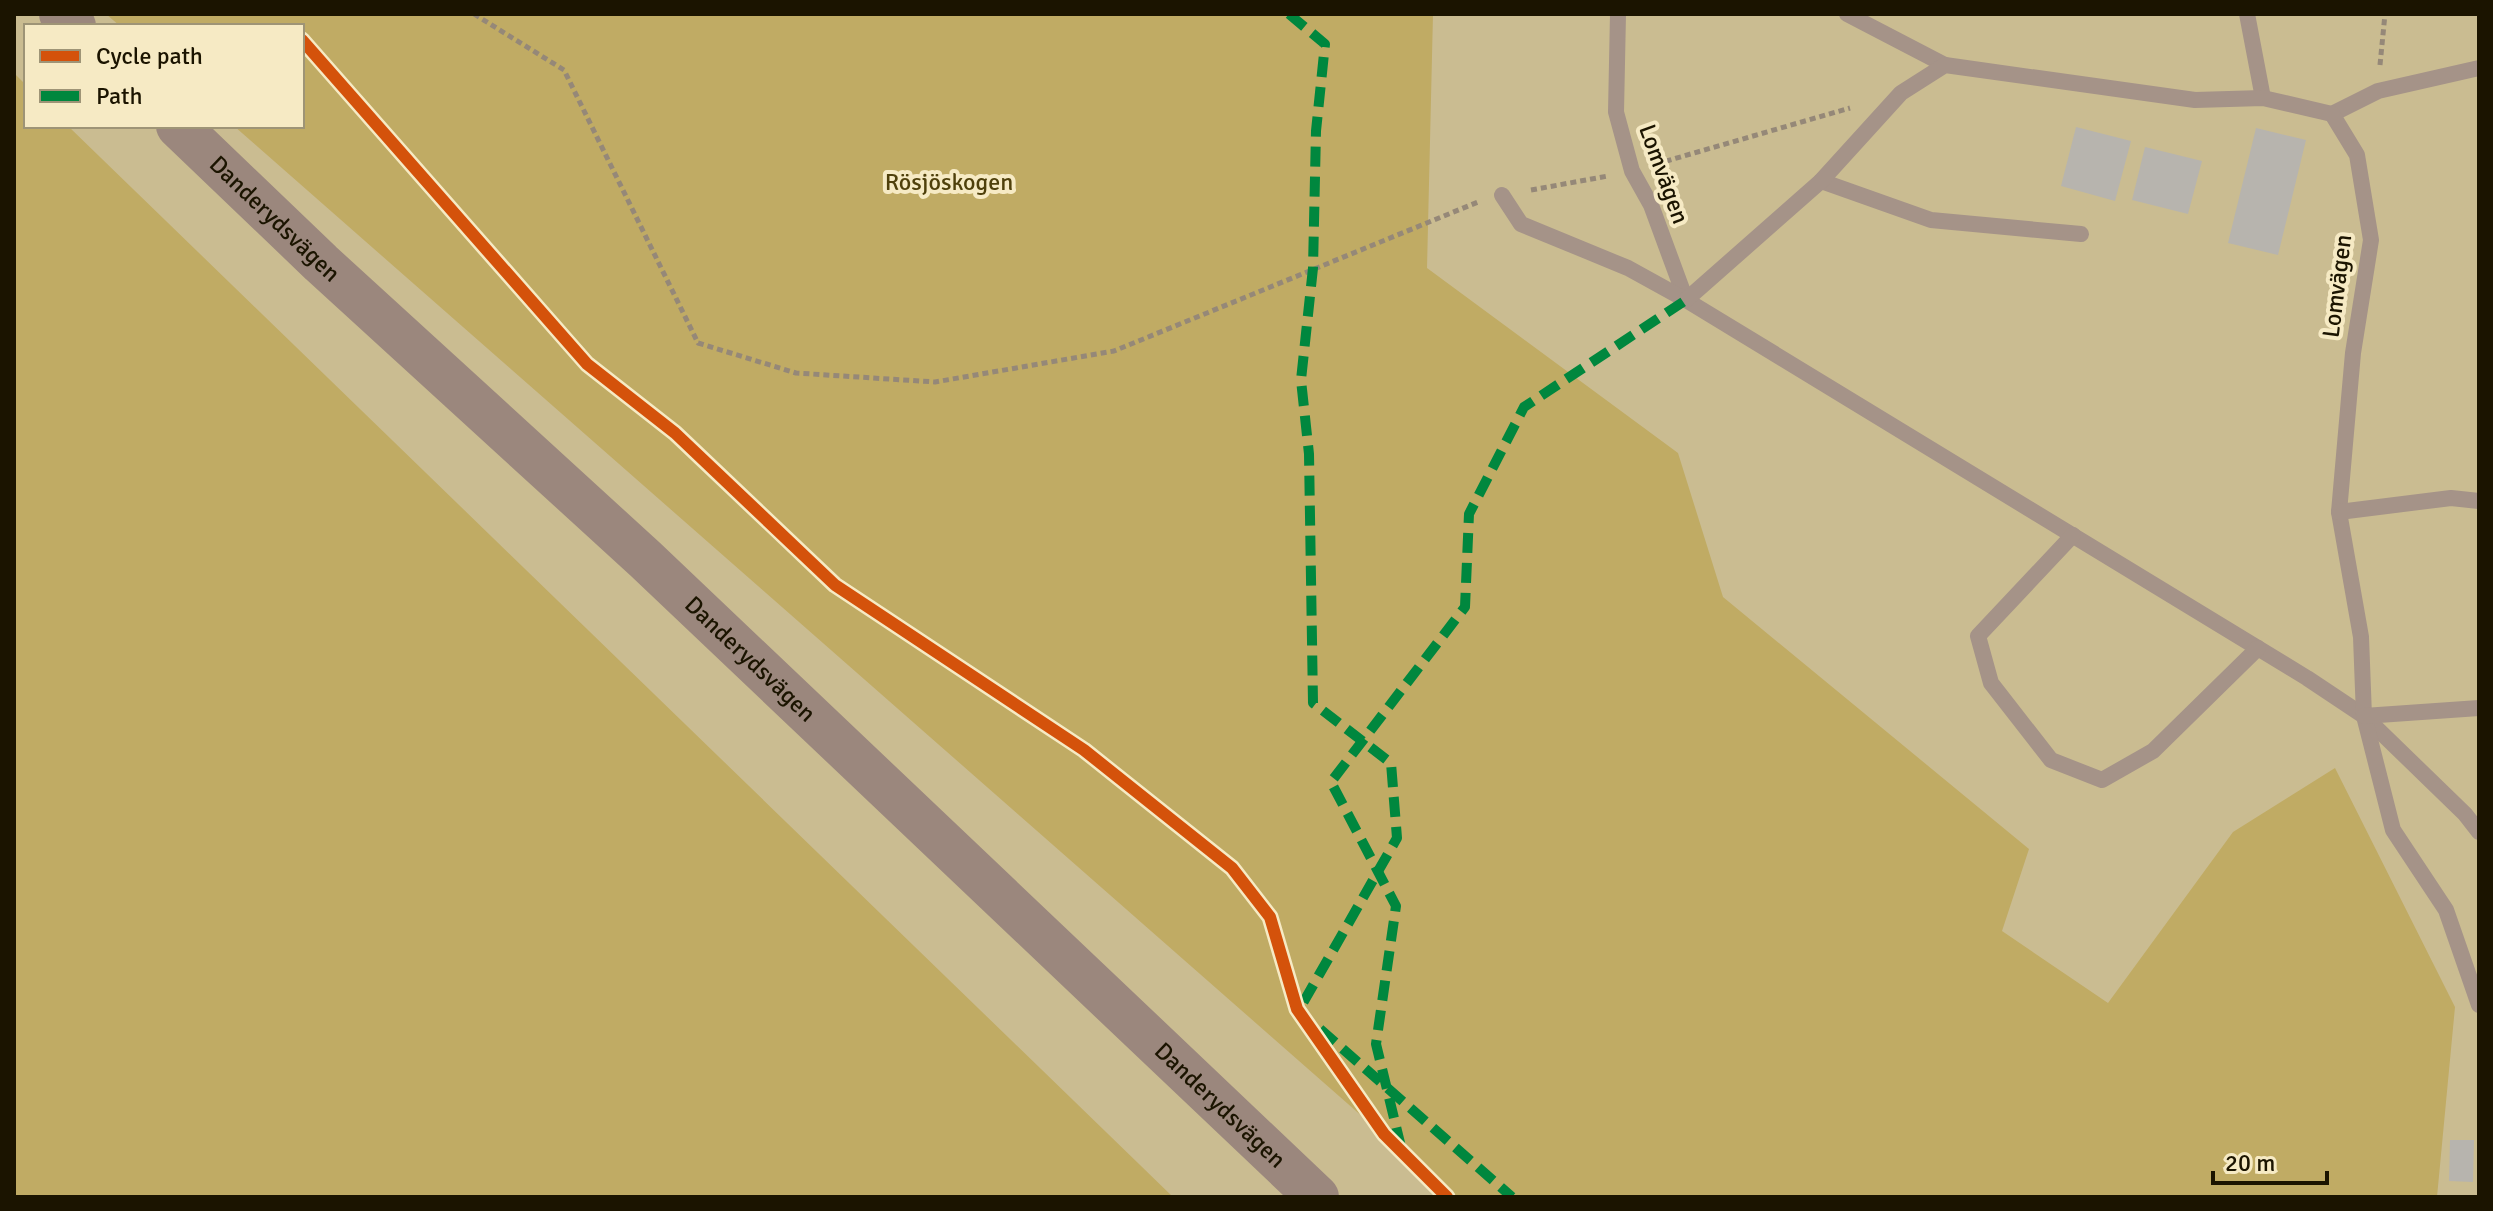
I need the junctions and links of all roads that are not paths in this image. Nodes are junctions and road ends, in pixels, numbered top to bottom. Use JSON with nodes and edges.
{"nodes":[{"id":1,"x":1618,"y":14,"type":"edge"},
{"id":2,"x":1847,"y":14,"type":"edge"},
{"id":3,"x":2247,"y":14,"type":"edge"},
{"id":4,"x":1945,"y":65,"type":"junction"},
{"id":5,"x":2479,"y":68,"type":"edge"},
{"id":6,"x":2263,"y":98,"type":"junction"},
{"id":7,"x":2332,"y":114,"type":"junction"},
{"id":8,"x":180,"y":128,"type":"edge"},
{"id":9,"x":1821,"y":181,"type":"junction"},
{"id":10,"x":1502,"y":195,"type":"road end"},
{"id":11,"x":2081,"y":234,"type":"dead end"},
{"id":12,"x":1686,"y":300,"type":"junction"},
{"id":13,"x":2479,"y":501,"type":"edge"},
{"id":14,"x":2339,"y":512,"type":"junction"},
{"id":15,"x":2073,"y":535,"type":"junction"},
{"id":16,"x":2258,"y":648,"type":"junction"},
{"id":17,"x":2479,"y":708,"type":"edge"},
{"id":18,"x":2364,"y":716,"type":"junction"},
{"id":19,"x":2479,"y":832,"type":"edge"},
{"id":20,"x":2479,"y":1005,"type":"edge"},
{"id":21,"x":1317,"y":1197,"type":"edge"}],
"edges":[{"from":1,"to":12,"type":"lane","name":"Lomvägen"},
{"from":2,"to":4,"type":"lane"},
{"from":3,"to":6,"type":"lane"},
{"from":4,"to":6,"type":"lane"},
{"from":4,"to":9,"type":"lane"},
{"from":5,"to":7,"type":"lane"},
{"from":6,"to":7,"type":"lane"},
{"from":7,"to":14,"type":"lane","name":"Lomvägen"},
{"from":8,"to":21,"type":"main road","name":"Danderydsvägen"},
{"from":9,"to":11,"type":"lane"},
{"from":9,"to":12,"type":"lane"},
{"from":10,"to":12,"type":"lane"},
{"from":12,"to":15,"type":"lane"},
{"from":13,"to":14,"type":"lane"},
{"from":14,"to":18,"type":"lane","name":"Lomvägen"},
{"from":15,"to":16,"type":"lane"},
{"from":15,"to":16,"type":"lane"},
{"from":16,"to":18,"type":"lane"},
{"from":17,"to":18,"type":"lane"},
{"from":18,"to":19,"type":"lane"},
{"from":18,"to":20,"type":"lane","name":"Lomvägen"}]}
